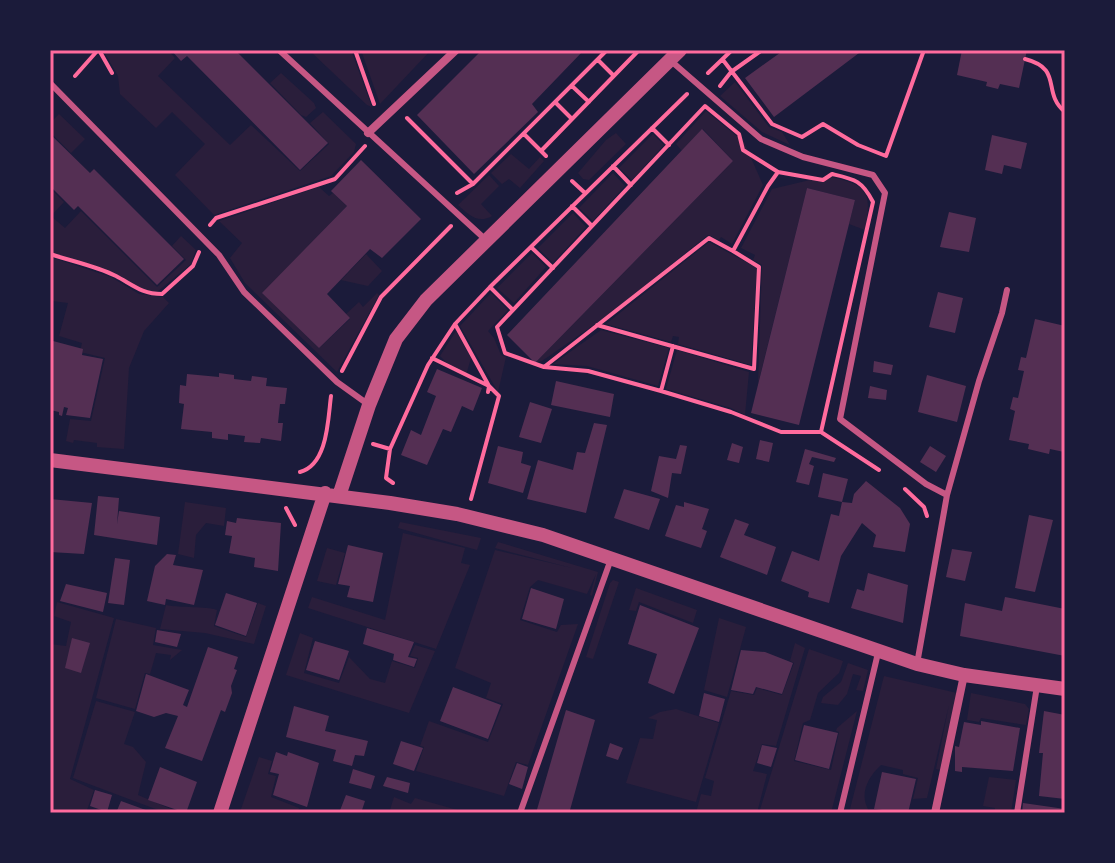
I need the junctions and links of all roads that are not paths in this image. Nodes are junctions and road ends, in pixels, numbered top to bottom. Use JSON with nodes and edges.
{"nodes":[{"id":1,"x":279,"y":50,"type":"edge"},
{"id":2,"x":456,"y":50,"type":"edge"},
{"id":3,"x":675,"y":55,"type":"edge"},
{"id":4,"x":50,"y":83,"type":"edge"},
{"id":5,"x":368,"y":133,"type":"junction"},
{"id":6,"x":486,"y":240,"type":"junction"},
{"id":7,"x":1007,"y":290,"type":"dead end"},
{"id":8,"x":369,"y":405,"type":"junction"},
{"id":9,"x":50,"y":460,"type":"edge"},
{"id":10,"x":332,"y":495,"type":"junction"},
{"id":11,"x":947,"y":495,"type":"junction"},
{"id":12,"x":611,"y":559,"type":"junction"},
{"id":13,"x":879,"y":651,"type":"junction"},
{"id":14,"x":917,"y":664,"type":"junction"},
{"id":15,"x":964,"y":675,"type":"junction"},
{"id":16,"x":1037,"y":685,"type":"junction"},
{"id":17,"x":1065,"y":689,"type":"edge"},
{"id":18,"x":220,"y":813,"type":"edge"},
{"id":19,"x":520,"y":813,"type":"edge"},
{"id":20,"x":840,"y":813,"type":"edge"},
{"id":21,"x":935,"y":813,"type":"edge"},
{"id":22,"x":1017,"y":813,"type":"edge"}],
"edges":[{"from":1,"to":5,"type":"lane"},
{"from":2,"to":5,"type":"street"},
{"from":3,"to":6,"type":"street"},
{"from":3,"to":11,"type":"lane"},
{"from":4,"to":8,"type":"lane"},
{"from":5,"to":6,"type":"lane"},
{"from":6,"to":8,"type":"street"},
{"from":7,"to":11,"type":"lane"},
{"from":8,"to":10,"type":"street"},
{"from":9,"to":10,"type":"street"},
{"from":10,"to":12,"type":"street"},
{"from":10,"to":18,"type":"street"},
{"from":11,"to":14,"type":"lane"},
{"from":12,"to":13,"type":"street"},
{"from":12,"to":19,"type":"lane"},
{"from":13,"to":14,"type":"street"},
{"from":13,"to":20,"type":"lane"},
{"from":14,"to":15,"type":"street"},
{"from":15,"to":16,"type":"street"},
{"from":15,"to":21,"type":"street"},
{"from":16,"to":17,"type":"street"},
{"from":16,"to":22,"type":"lane"}]}
